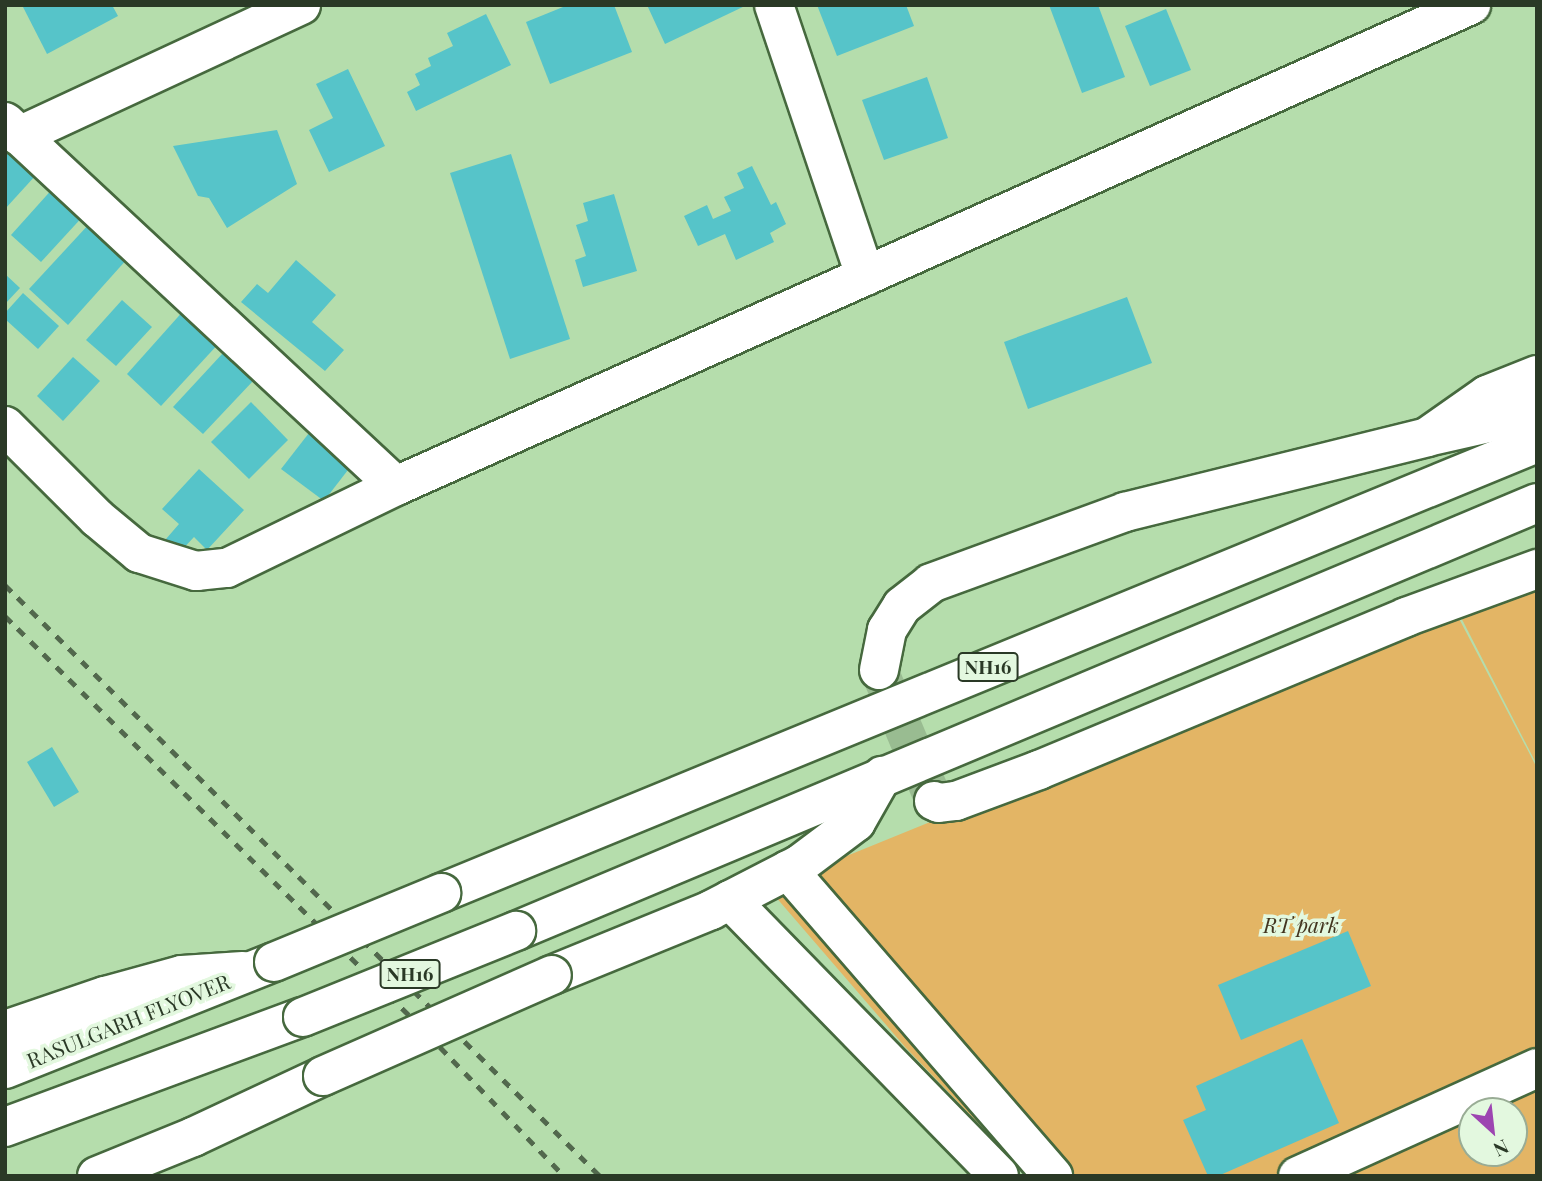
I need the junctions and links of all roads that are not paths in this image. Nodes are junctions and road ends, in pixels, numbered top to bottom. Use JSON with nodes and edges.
{"nodes":[{"id":1,"x":301,"y":5,"type":"edge"},
{"id":2,"x":774,"y":5,"type":"edge"},
{"id":3,"x":1471,"y":5,"type":"edge"},
{"id":4,"x":12,"y":129,"type":"edge"},
{"id":5,"x":864,"y":276,"type":"junction"},
{"id":6,"x":1537,"y":375,"type":"edge"},
{"id":7,"x":1537,"y":412,"type":"edge"},
{"id":8,"x":5,"y":426,"type":"edge"},
{"id":9,"x":1427,"y":437,"type":"junction"},
{"id":10,"x":1537,"y":443,"type":"edge"},
{"id":11,"x":396,"y":486,"type":"junction"},
{"id":12,"x":1537,"y":503,"type":"edge"},
{"id":13,"x":1537,"y":569,"type":"edge"},
{"id":14,"x":879,"y":670,"type":"tunnel mouth"},
{"id":15,"x":882,"y":776,"type":"junction"},
{"id":16,"x":934,"y":801,"type":"dead end"},
{"id":17,"x":788,"y":870,"type":"junction"},
{"id":18,"x":730,"y":900,"type":"junction"},
{"id":19,"x":262,"y":966,"type":"junction"},
{"id":20,"x":5,"y":1030,"type":"edge"},
{"id":21,"x":1537,"y":1068,"type":"edge"},
{"id":22,"x":5,"y":1069,"type":"edge"},
{"id":23,"x":5,"y":1127,"type":"edge"},
{"id":24,"x":97,"y":1176,"type":"edge"},
{"id":25,"x":999,"y":1176,"type":"edge"},
{"id":26,"x":1053,"y":1176,"type":"edge"},
{"id":27,"x":1298,"y":1176,"type":"edge"}],
"edges":[{"from":1,"to":4,"type":"main road"},
{"from":2,"to":5,"type":"main road"},
{"from":3,"to":5,"type":"main road"},
{"from":4,"to":11,"type":"main road"},
{"from":5,"to":11,"type":"main road"},
{"from":6,"to":9,"type":"main road"},
{"from":7,"to":9,"type":"main road"},
{"from":8,"to":11,"type":"main road"},
{"from":9,"to":14,"type":"main road"},
{"from":10,"to":19,"type":"main road","number":"NH16","bridge":true},
{"from":12,"to":15,"type":"main road","number":"NH16"},
{"from":13,"to":16,"type":"main road"},
{"from":15,"to":17,"type":"main road"},
{"from":15,"to":23,"type":"main road","number":"NH16","bridge":true},
{"from":17,"to":18,"type":"main road"},
{"from":17,"to":26,"type":"main road"},
{"from":18,"to":24,"type":"main road","bridge":true},
{"from":18,"to":25,"type":"main road"},
{"from":19,"to":20,"type":"main road"},
{"from":19,"to":22,"type":"main road","name":"RASULGARH FLYOVER","number":"NH16"},
{"from":21,"to":27,"type":"main road"}]}
